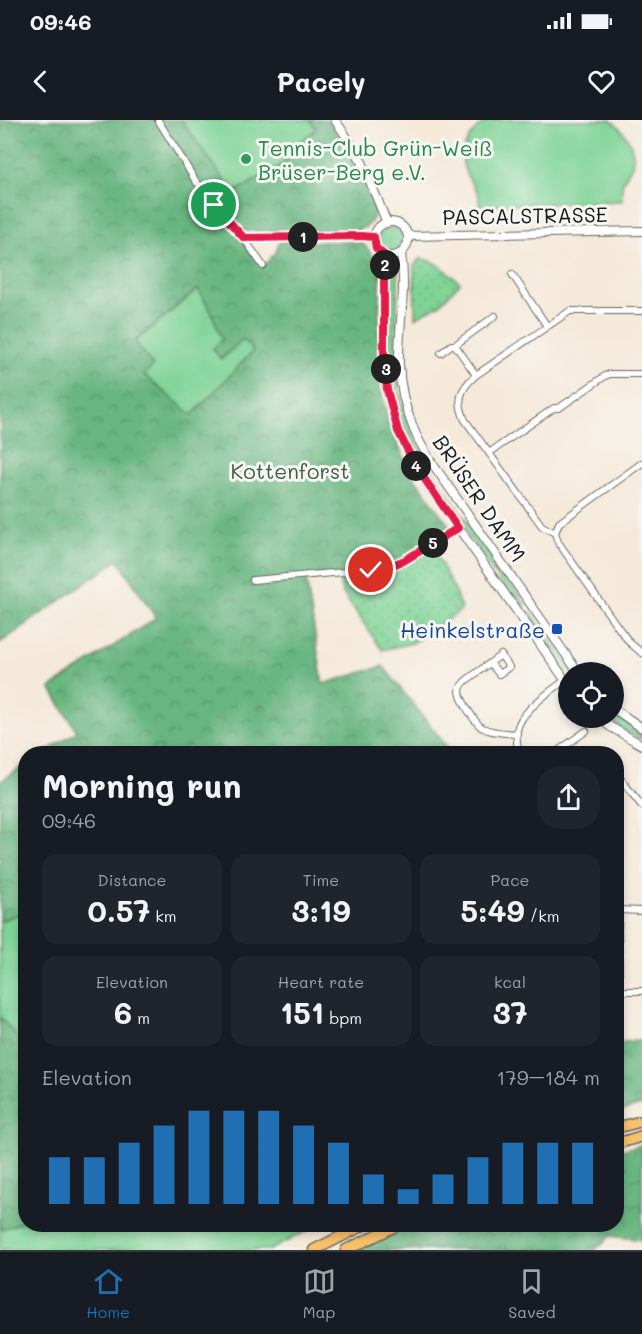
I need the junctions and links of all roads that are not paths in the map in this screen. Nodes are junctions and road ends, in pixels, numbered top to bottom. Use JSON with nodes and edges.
{"nodes":[{"id":1,"x":158,"y":120,"type":"edge"},
{"id":2,"x":335,"y":120,"type":"edge"},
{"id":3,"x":387,"y":223,"type":"junction"},
{"id":4,"x":642,"y":231,"type":"edge"},
{"id":5,"x":408,"y":236,"type":"junction"},
{"id":6,"x":374,"y":237,"type":"junction"},
{"id":7,"x":244,"y":238,"type":"junction"},
{"id":8,"x":401,"y":254,"type":"junction"},
{"id":9,"x":384,"y":255,"type":"junction"},
{"id":10,"x":263,"y":266,"type":"dead end"},
{"id":11,"x":512,"y":274,"type":"dead end"},
{"id":12,"x":642,"y":311,"type":"edge"},
{"id":13,"x":495,"y":316,"type":"dead end"},
{"id":14,"x":547,"y":326,"type":"junction"},
{"id":15,"x":454,"y":345,"type":"junction"},
{"id":16,"x":441,"y":353,"type":"dead end"},
{"id":17,"x":642,"y":374,"type":"edge"},
{"id":18,"x":476,"y":375,"type":"junction"},
{"id":19,"x":489,"y":453,"type":"junction"},
{"id":20,"x":642,"y":463,"type":"edge"},
{"id":21,"x":458,"y":528,"type":"junction"},
{"id":22,"x":555,"y":533,"type":"junction"},
{"id":23,"x":253,"y":580,"type":"dead end"},
{"id":24,"x":642,"y":653,"type":"edge"},
{"id":25,"x":570,"y":662,"type":"edge"},
{"id":26,"x":490,"y":663,"type":"dead end"},
{"id":27,"x":558,"y":666,"type":"edge"},
{"id":28,"x":558,"y":687,"type":"edge"},
{"id":29,"x":624,"y":717,"type":"edge"},
{"id":30,"x":612,"y":728,"type":"edge"},
{"id":31,"x":642,"y":728,"type":"edge"},
{"id":32,"x":586,"y":731,"type":"dead end"},
{"id":33,"x":517,"y":734,"type":"junction"},
{"id":34,"x":642,"y":745,"type":"edge"},
{"id":35,"x":518,"y":746,"type":"edge"},
{"id":36,"x":565,"y":746,"type":"edge"},
{"id":37,"x":624,"y":783,"type":"edge"},
{"id":38,"x":642,"y":807,"type":"edge"},
{"id":39,"x":624,"y":910,"type":"edge"},
{"id":40,"x":642,"y":911,"type":"edge"},
{"id":41,"x":624,"y":990,"type":"edge"},
{"id":42,"x":642,"y":991,"type":"edge"},
{"id":43,"x":642,"y":1121,"type":"edge"},
{"id":44,"x":624,"y":1126,"type":"edge"},
{"id":45,"x":642,"y":1137,"type":"edge"},
{"id":46,"x":624,"y":1142,"type":"edge"},
{"id":47,"x":349,"y":1232,"type":"edge"},
{"id":48,"x":383,"y":1232,"type":"edge"},
{"id":49,"x":314,"y":1250,"type":"edge"},
{"id":50,"x":346,"y":1250,"type":"edge"}],
"edges":[{"from":1,"to":7,"type":"street"},
{"from":2,"to":3,"type":"street"},
{"from":3,"to":5,"type":"street"},
{"from":3,"to":6,"type":"street"},
{"from":4,"to":5,"type":"street","name":"PASCALSTRASSE"},
{"from":5,"to":8,"type":"street","name":"BRÜSER DAMM"},
{"from":6,"to":7,"type":"street"},
{"from":6,"to":9,"type":"street","name":"BRÜSER DAMM"},
{"from":7,"to":10,"type":"street"},
{"from":8,"to":9,"type":"street"},
{"from":8,"to":25,"type":"street","name":"BRÜSER DAMM"},
{"from":9,"to":21,"type":"street","name":"BRÜSER DAMM"},
{"from":11,"to":14,"type":"street"},
{"from":12,"to":14,"type":"street"},
{"from":13,"to":15,"type":"street"},
{"from":14,"to":18,"type":"street"},
{"from":15,"to":16,"type":"street"},
{"from":15,"to":18,"type":"street"},
{"from":17,"to":19,"type":"street"},
{"from":18,"to":19,"type":"street"},
{"from":19,"to":22,"type":"street"},
{"from":20,"to":22,"type":"street"},
{"from":21,"to":23,"type":"street"},
{"from":21,"to":27,"type":"street","name":"BRÜSER DAMM"},
{"from":22,"to":24,"type":"street"},
{"from":26,"to":33,"type":"street"},
{"from":28,"to":33,"type":"street"},
{"from":29,"to":31,"type":"street"},
{"from":30,"to":34,"type":"street"},
{"from":32,"to":36,"type":"street"},
{"from":33,"to":35,"type":"street"},
{"from":37,"to":38,"type":"street"},
{"from":39,"to":40,"type":"street"},
{"from":41,"to":42,"type":"street"},
{"from":43,"to":44,"type":"highway"},
{"from":45,"to":46,"type":"highway"},
{"from":47,"to":49,"type":"highway"},
{"from":48,"to":50,"type":"highway"}]}
